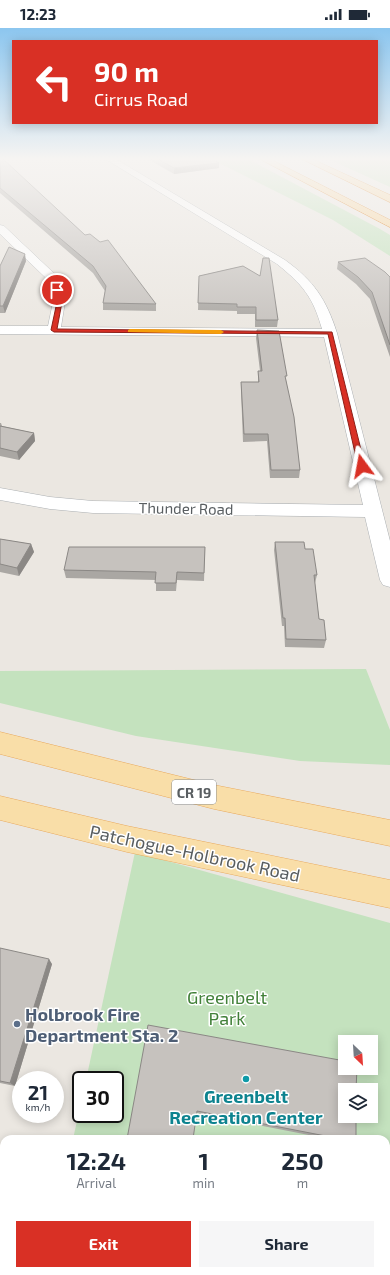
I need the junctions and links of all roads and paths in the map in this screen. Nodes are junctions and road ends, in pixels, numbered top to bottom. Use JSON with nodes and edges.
{"nodes":[{"id":1,"x":205,"y":216,"type":"edge"},
{"id":2,"x":375,"y":216,"type":"edge"},
{"id":3,"x":390,"y":224,"type":"edge"},
{"id":4,"x":0,"y":228,"type":"edge"},
{"id":5,"x":0,"y":330,"type":"edge"},
{"id":6,"x":54,"y":330,"type":"junction"},
{"id":7,"x":330,"y":333,"type":"junction"},
{"id":8,"x":0,"y":494,"type":"edge"},
{"id":9,"x":372,"y":511,"type":"junction"},
{"id":10,"x":390,"y":580,"type":"edge"},
{"id":11,"x":0,"y":743,"type":"edge"},
{"id":12,"x":0,"y":808,"type":"edge"},
{"id":13,"x":390,"y":833,"type":"edge"},
{"id":14,"x":390,"y":894,"type":"edge"}],
"edges":[{"from":1,"to":7,"type":"street"},
{"from":2,"to":3,"type":"highway"},
{"from":4,"to":6,"type":"street"},
{"from":5,"to":6,"type":"street"},
{"from":6,"to":7,"type":"street"},
{"from":7,"to":9,"type":"street"},
{"from":8,"to":9,"type":"street","name":"Thunder Road"},
{"from":9,"to":10,"type":"street"},
{"from":11,"to":13,"type":"main road","number":"CR 19"},
{"from":12,"to":14,"type":"main road","name":"Patchogue-Holbrook Road"}]}
